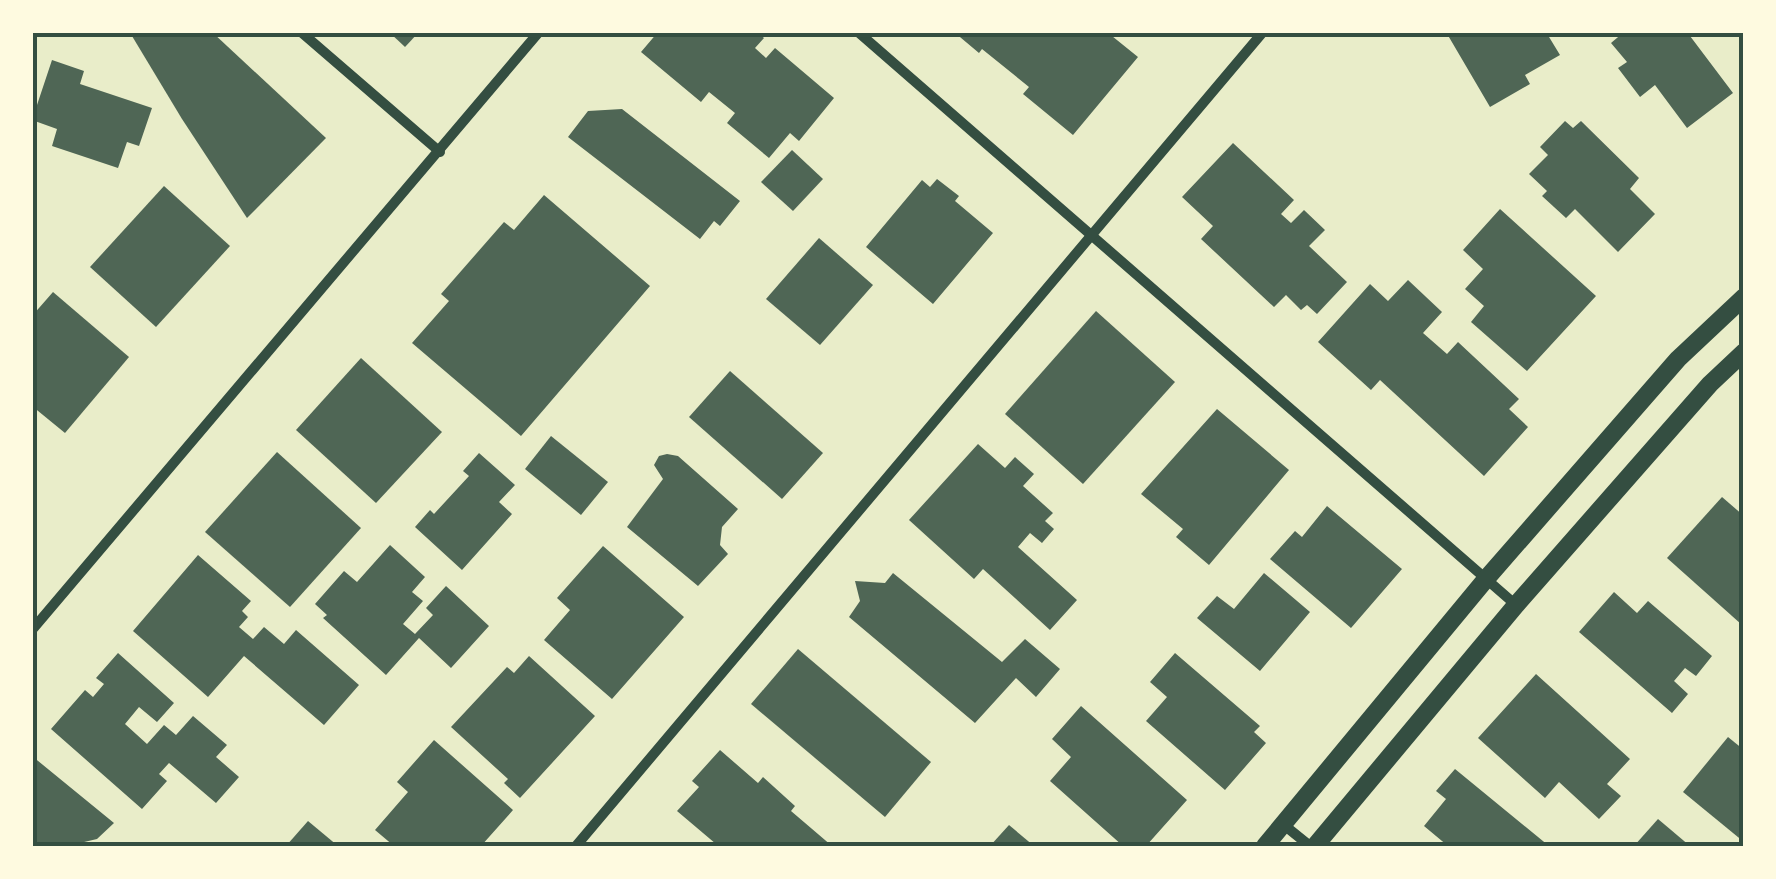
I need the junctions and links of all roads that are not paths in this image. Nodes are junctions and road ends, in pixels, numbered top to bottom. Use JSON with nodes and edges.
{"nodes":[{"id":1,"x":301,"y":32,"type":"edge"},
{"id":2,"x":539,"y":32,"type":"edge"},
{"id":3,"x":858,"y":32,"type":"edge"},
{"id":4,"x":1263,"y":32,"type":"edge"},
{"id":5,"x":440,"y":152,"type":"junction"},
{"id":6,"x":1092,"y":236,"type":"junction"},
{"id":7,"x":1744,"y":297,"type":"edge"},
{"id":8,"x":1744,"y":352,"type":"edge"},
{"id":9,"x":1486,"y":579,"type":"junction"},
{"id":10,"x":1516,"y":606,"type":"junction"},
{"id":11,"x":32,"y":630,"type":"edge"},
{"id":12,"x":1284,"y":825,"type":"junction"},
{"id":13,"x":576,"y":846,"type":"edge"},
{"id":14,"x":1266,"y":846,"type":"edge"},
{"id":15,"x":1313,"y":846,"type":"edge"}],
"edges":[{"from":1,"to":5,"type":"street"},
{"from":2,"to":5,"type":"street"},
{"from":3,"to":6,"type":"street"},
{"from":4,"to":6,"type":"street"},
{"from":5,"to":11,"type":"street"},
{"from":6,"to":9,"type":"street"},
{"from":6,"to":13,"type":"street"},
{"from":7,"to":9,"type":"street"},
{"from":8,"to":10,"type":"street"},
{"from":9,"to":10,"type":"street"},
{"from":9,"to":12,"type":"street"},
{"from":10,"to":15,"type":"street"},
{"from":12,"to":14,"type":"street"},
{"from":12,"to":15,"type":"street"}]}
